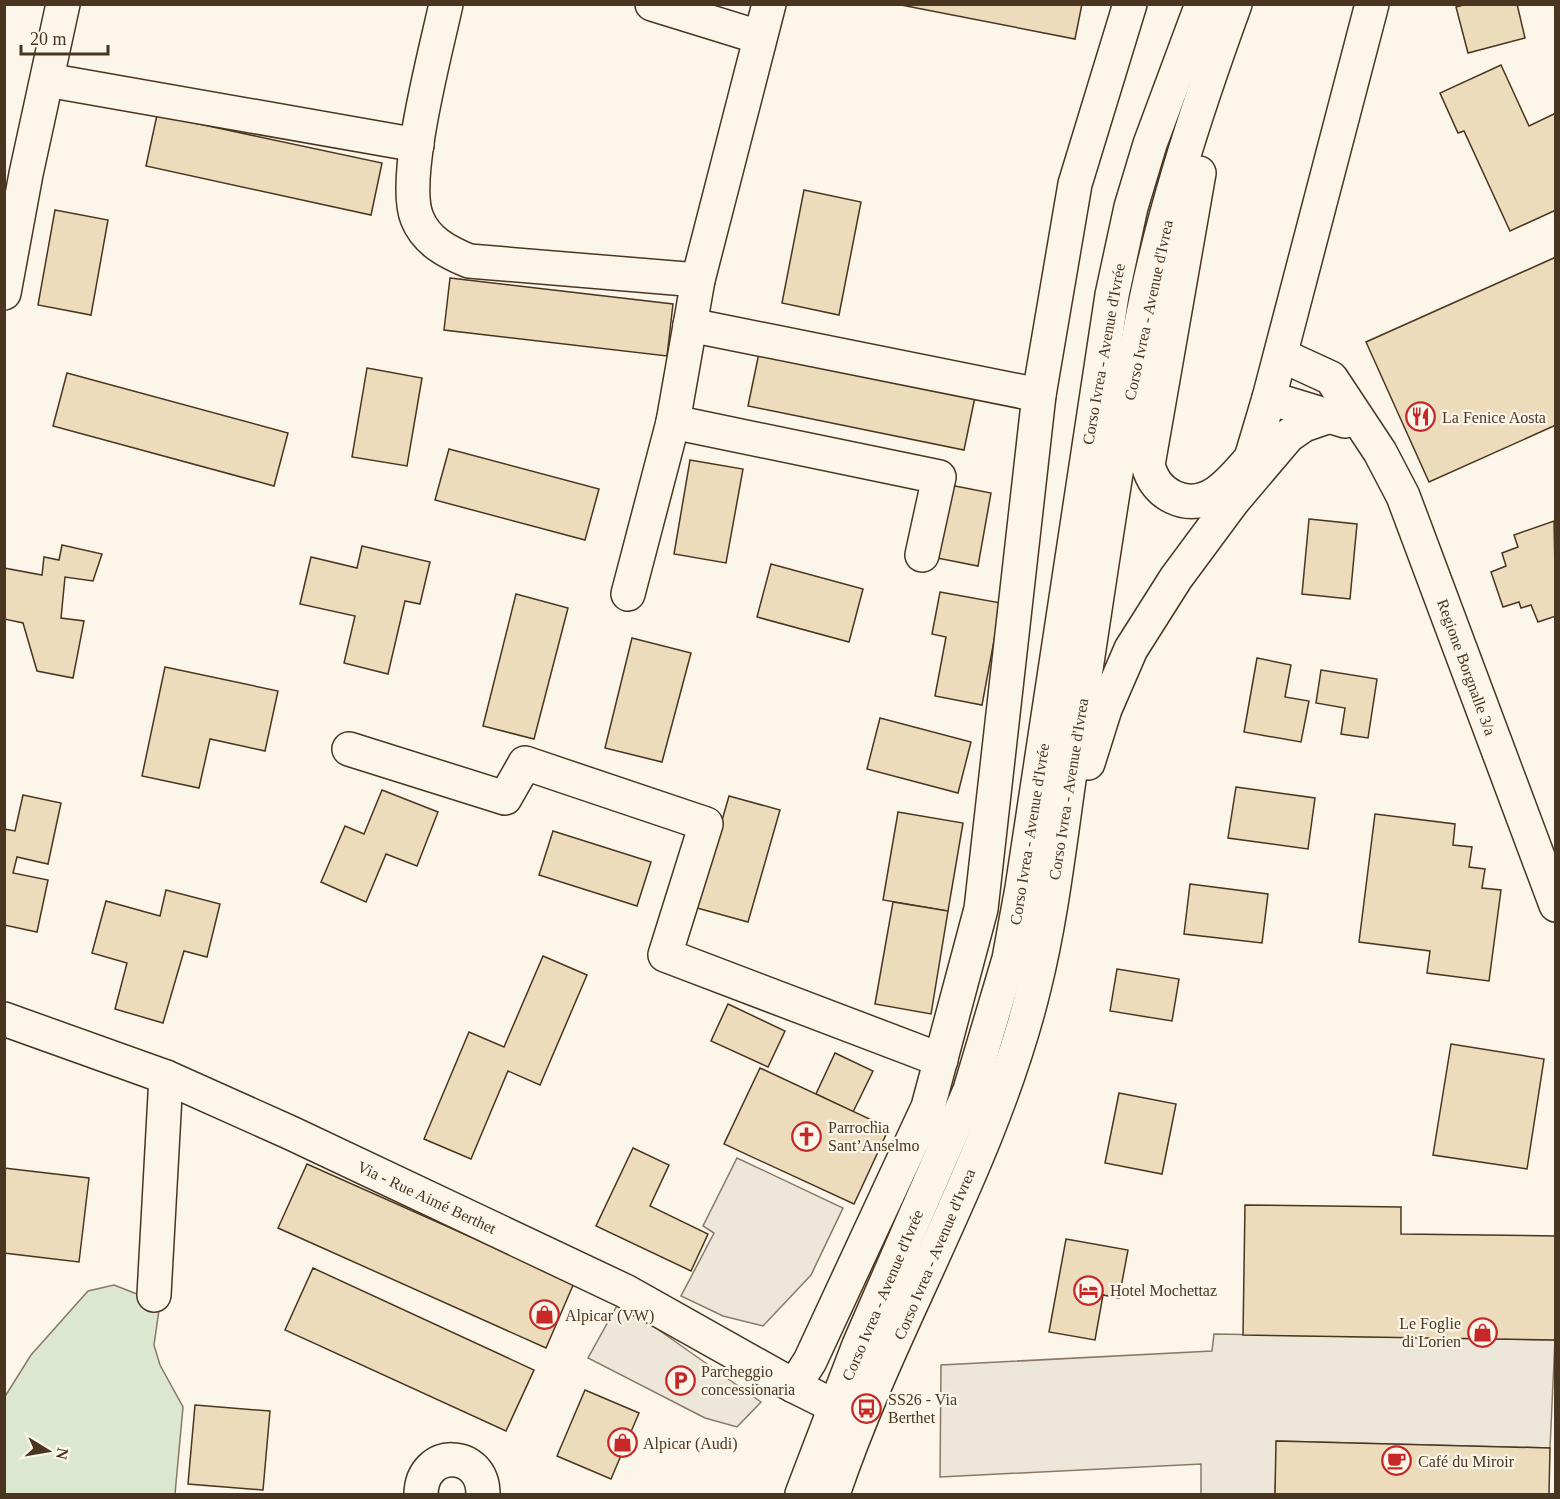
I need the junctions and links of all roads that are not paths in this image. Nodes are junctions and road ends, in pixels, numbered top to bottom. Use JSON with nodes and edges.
{"nodes":[{"id":1,"x":63,"y":4,"type":"edge"},
{"id":2,"x":446,"y":4,"type":"edge"},
{"id":3,"x":652,"y":4,"type":"edge"},
{"id":4,"x":769,"y":4,"type":"edge"},
{"id":5,"x":1130,"y":4,"type":"edge"},
{"id":6,"x":1179,"y":4,"type":"edge"},
{"id":7,"x":1203,"y":4,"type":"edge"},
{"id":8,"x":1235,"y":4,"type":"edge"},
{"id":9,"x":1248,"y":4,"type":"edge"},
{"id":10,"x":1372,"y":4,"type":"edge"},
{"id":11,"x":759,"y":37,"type":"junction"},
{"id":12,"x":1215,"y":58,"type":"junction"},
{"id":13,"x":46,"y":80,"type":"junction"},
{"id":14,"x":1150,"y":144,"type":"junction"},
{"id":15,"x":417,"y":145,"type":"junction"},
{"id":16,"x":698,"y":280,"type":"junction"},
{"id":17,"x":4,"y":293,"type":"edge"},
{"id":18,"x":690,"y":325,"type":"junction"},
{"id":19,"x":1281,"y":355,"type":"junction"},
{"id":20,"x":1039,"y":395,"type":"junction"},
{"id":21,"x":1269,"y":398,"type":"junction"},
{"id":22,"x":1330,"y":416,"type":"junction"},
{"id":23,"x":673,"y":422,"type":"junction"},
{"id":24,"x":1368,"y":433,"type":"junction"},
{"id":25,"x":1254,"y":454,"type":"junction"},
{"id":26,"x":1233,"y":501,"type":"junction"},
{"id":27,"x":922,"y":555,"type":"dead end"},
{"id":28,"x":628,"y":594,"type":"dead end"},
{"id":29,"x":349,"y":749,"type":"dead end"},
{"id":30,"x":1058,"y":854,"type":"junction"},
{"id":31,"x":1556,"y":905,"type":"edge"},
{"id":32,"x":4,"y":1019,"type":"edge"},
{"id":33,"x":941,"y":1060,"type":"junction"},
{"id":34,"x":166,"y":1077,"type":"junction"},
{"id":35,"x":154,"y":1295,"type":"dead end"},
{"id":36,"x":794,"y":1386,"type":"junction"},
{"id":37,"x":834,"y":1406,"type":"junction"},
{"id":38,"x":421,"y":1494,"type":"edge"},
{"id":39,"x":483,"y":1494,"type":"edge"},
{"id":40,"x":802,"y":1494,"type":"edge"},
{"id":41,"x":833,"y":1494,"type":"edge"}],
"edges":[{"from":1,"to":13,"type":"street"},
{"from":2,"to":15,"type":"street"},
{"from":3,"to":11,"type":"street"},
{"from":4,"to":11,"type":"street"},
{"from":5,"to":20,"type":"street"},
{"from":6,"to":14,"type":"street"},
{"from":7,"to":14,"type":"street"},
{"from":8,"to":12,"type":"street"},
{"from":9,"to":12,"type":"street"},
{"from":10,"to":19,"type":"street"},
{"from":11,"to":16,"type":"street"},
{"from":12,"to":25,"type":"street"},
{"from":12,"to":30,"type":"street","name":"Corso Ivrea - Avenue d'Ivrea"},
{"from":13,"to":15,"type":"street"},
{"from":13,"to":17,"type":"street"},
{"from":14,"to":37,"type":"street","name":"Corso Ivrea - Avenue d'Ivrée"},
{"from":15,"to":16,"type":"street"},
{"from":16,"to":18,"type":"street"},
{"from":18,"to":20,"type":"street"},
{"from":18,"to":23,"type":"street"},
{"from":19,"to":21,"type":"street"},
{"from":19,"to":24,"type":"street","name":"Regione Borgnalle 3/a"},
{"from":20,"to":33,"type":"street"},
{"from":21,"to":22,"type":"street"},
{"from":21,"to":25,"type":"street"},
{"from":22,"to":24,"type":"street"},
{"from":22,"to":26,"type":"street"},
{"from":23,"to":27,"type":"street"},
{"from":23,"to":28,"type":"street"},
{"from":24,"to":31,"type":"street","name":"Regione Borgnalle 3/a"},
{"from":25,"to":26,"type":"street"},
{"from":26,"to":30,"type":"street"},
{"from":29,"to":33,"type":"street"},
{"from":30,"to":41,"type":"street","name":"Corso Ivrea - Avenue d'Ivrea"},
{"from":32,"to":34,"type":"street","name":"Via - Rue Aimé Berthet"},
{"from":33,"to":36,"type":"street"},
{"from":34,"to":35,"type":"street"},
{"from":34,"to":36,"type":"street","name":"Via - Rue Aimé Berthet"},
{"from":36,"to":37,"type":"street","name":"Via - Rue Aimé Berthet"},
{"from":37,"to":40,"type":"street","name":"Corso Ivrea - Avenue d'Ivrée"},
{"from":38,"to":39,"type":"street"}]}
